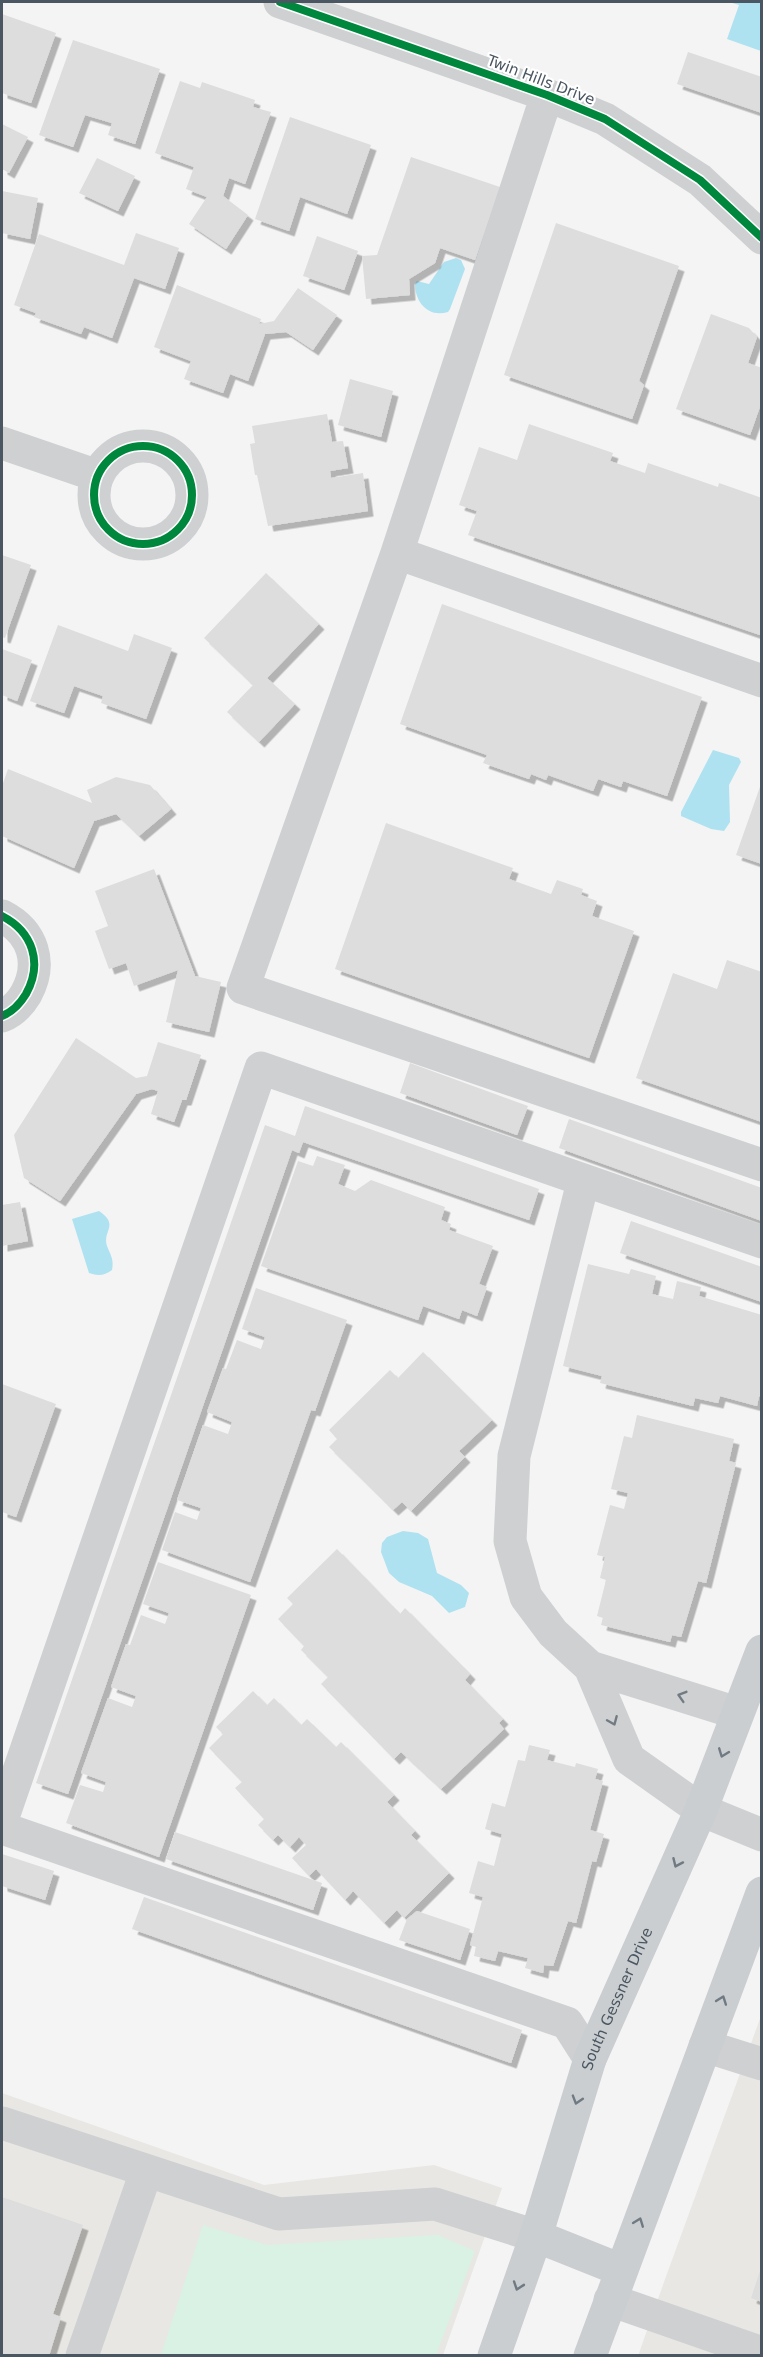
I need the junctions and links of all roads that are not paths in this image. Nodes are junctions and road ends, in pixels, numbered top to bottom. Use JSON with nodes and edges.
{"nodes":[{"id":1,"x":280,"y":2,"type":"edge"},
{"id":2,"x":547,"y":95,"type":"junction"},
{"id":3,"x":762,"y":238,"type":"edge"},
{"id":4,"x":2,"y":443,"type":"edge"},
{"id":5,"x":98,"y":476,"type":"dead end"},
{"id":6,"x":397,"y":553,"type":"junction"},
{"id":7,"x":762,"y":681,"type":"edge"},
{"id":8,"x":2,"y":916,"type":"edge"},
{"id":9,"x":2,"y":1016,"type":"edge"},
{"id":10,"x":762,"y":1165,"type":"edge"},
{"id":11,"x":583,"y":1182,"type":"junction"},
{"id":12,"x":762,"y":1242,"type":"edge"},
{"id":13,"x":762,"y":1651,"type":"edge"},
{"id":14,"x":590,"y":1667,"type":"junction"},
{"id":15,"x":737,"y":1713,"type":"junction"},
{"id":16,"x":701,"y":1809,"type":"junction"},
{"id":17,"x":2,"y":1820,"type":"edge"},
{"id":18,"x":2,"y":1828,"type":"edge"},
{"id":19,"x":762,"y":1835,"type":"edge"},
{"id":20,"x":762,"y":1893,"type":"edge"},
{"id":21,"x":752,"y":1951,"type":"edge"},
{"id":22,"x":705,"y":2046,"type":"junction"},
{"id":23,"x":590,"y":2059,"type":"junction"},
{"id":24,"x":762,"y":2064,"type":"edge"},
{"id":25,"x":2,"y":2123,"type":"edge"},
{"id":26,"x":146,"y":2172,"type":"junction"},
{"id":27,"x":536,"y":2236,"type":"junction"},
{"id":28,"x":616,"y":2285,"type":"junction"},
{"id":29,"x":696,"y":2343,"type":"edge"},
{"id":30,"x":762,"y":2353,"type":"edge"},
{"id":31,"x":82,"y":2355,"type":"edge"},
{"id":32,"x":494,"y":2355,"type":"edge"},
{"id":33,"x":590,"y":2355,"type":"edge"}],
"edges":[{"from":1,"to":2,"type":"street","name":"Twin Hills Drive"},
{"from":2,"to":3,"type":"street","name":"Twin Hills Drive"},
{"from":2,"to":6,"type":"street"},
{"from":4,"to":5,"type":"street"},
{"from":6,"to":7,"type":"street"},
{"from":6,"to":10,"type":"street"},
{"from":8,"to":9,"type":"street"},
{"from":11,"to":12,"type":"street"},
{"from":11,"to":14,"type":"street"},
{"from":11,"to":17,"type":"street"},
{"from":13,"to":15,"type":"main road","name":"South Gessner Drive"},
{"from":15,"to":14,"type":"street","one_way":true},
{"from":14,"to":16,"type":"street","one_way":true},
{"from":15,"to":16,"type":"main road","name":"South Gessner Drive","one_way":true},
{"from":16,"to":19,"type":"street"},
{"from":16,"to":23,"type":"main road","name":"South Gessner Drive","one_way":true},
{"from":18,"to":23,"type":"street"},
{"from":20,"to":21,"type":"main road"},
{"from":22,"to":21,"type":"main road","one_way":true},
{"from":22,"to":24,"type":"street"},
{"from":28,"to":22,"type":"main road","one_way":true},
{"from":23,"to":27,"type":"main road","name":"South Gessner Drive","one_way":true},
{"from":25,"to":26,"type":"street"},
{"from":26,"to":27,"type":"street"},
{"from":26,"to":31,"type":"street"},
{"from":27,"to":28,"type":"main road"},
{"from":27,"to":32,"type":"main road","name":"South Gessner Drive","one_way":true},
{"from":28,"to":29,"type":"street"},
{"from":28,"to":33,"type":"main road"},
{"from":29,"to":30,"type":"street"}]}
